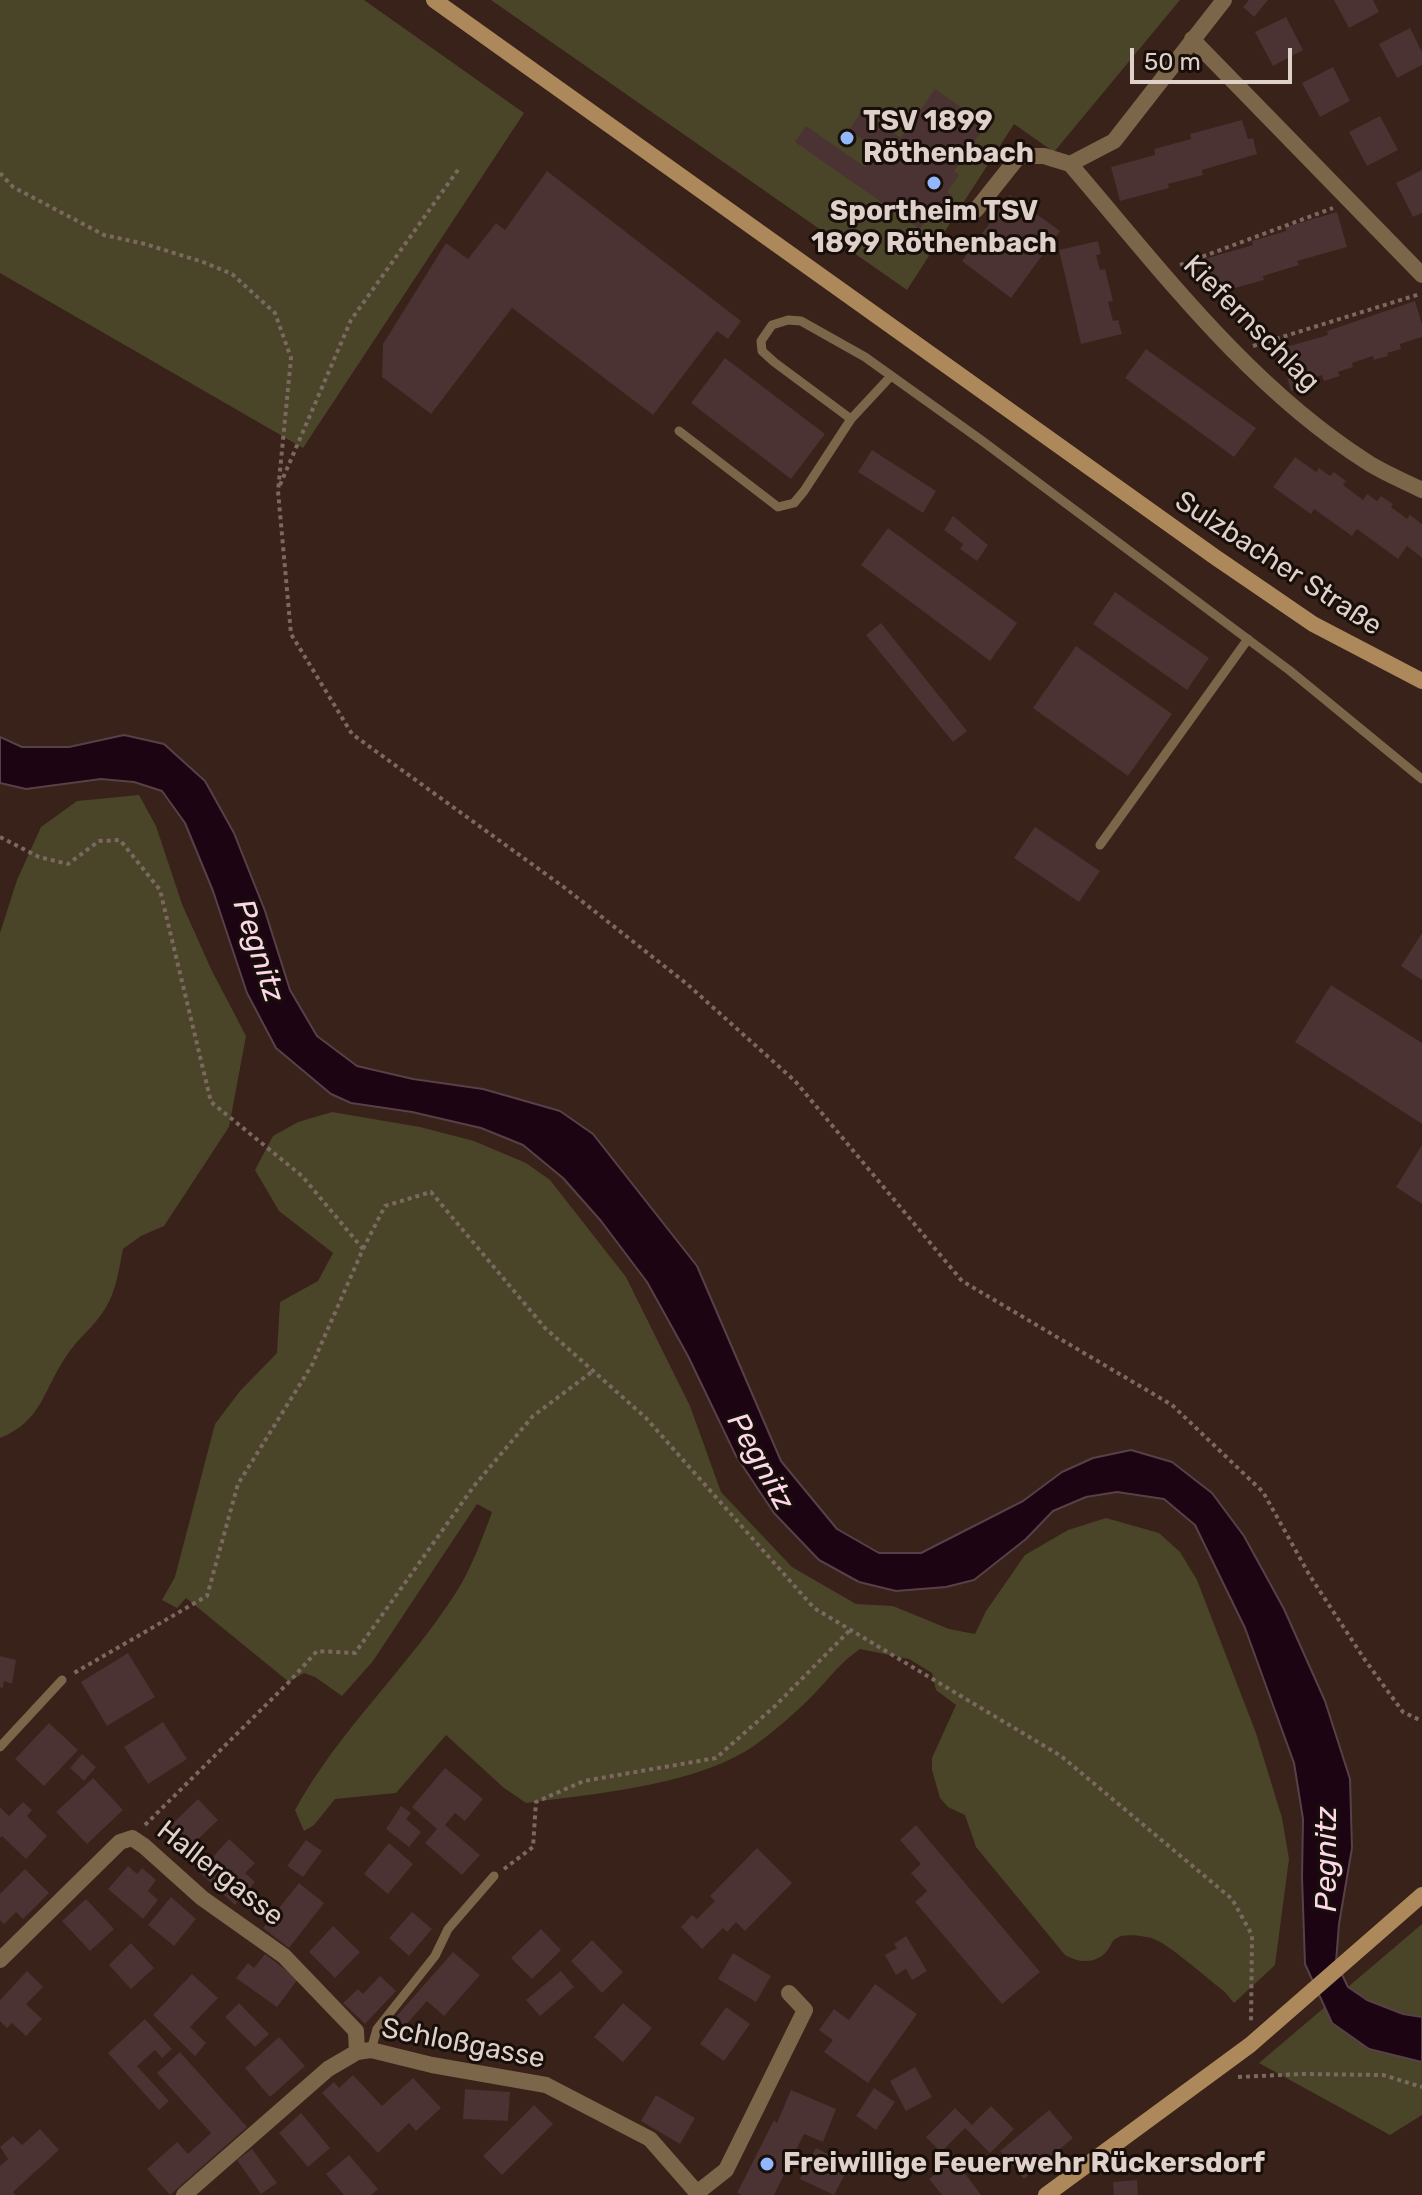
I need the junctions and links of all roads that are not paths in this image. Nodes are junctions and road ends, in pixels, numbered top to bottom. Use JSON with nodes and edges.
{"nodes":[{"id":1,"x":434,"y":0,"type":"edge"},
{"id":2,"x":1224,"y":0,"type":"edge"},
{"id":3,"x":1192,"y":39,"type":"junction"},
{"id":4,"x":1070,"y":164,"type":"junction"},
{"id":5,"x":976,"y":210,"type":"dead end"},
{"id":6,"x":1422,"y":275,"type":"edge"},
{"id":7,"x":891,"y":376,"type":"junction"},
{"id":8,"x":851,"y":419,"type":"junction"},
{"id":9,"x":679,"y":431,"type":"dead end"},
{"id":10,"x":1422,"y":490,"type":"edge"},
{"id":11,"x":1248,"y":639,"type":"junction"},
{"id":12,"x":1422,"y":681,"type":"edge"},
{"id":13,"x":1422,"y":779,"type":"edge"},
{"id":14,"x":1100,"y":845,"type":"dead end"},
{"id":15,"x":62,"y":1680,"type":"road end"},
{"id":16,"x":0,"y":1747,"type":"edge"},
{"id":17,"x":494,"y":1876,"type":"road end"},
{"id":18,"x":1422,"y":1895,"type":"edge"},
{"id":19,"x":0,"y":1932,"type":"edge"},
{"id":20,"x":14,"y":1945,"type":"junction"},
{"id":21,"x":0,"y":1960,"type":"edge"},
{"id":22,"x":789,"y":1993,"type":"dead end"},
{"id":23,"x":364,"y":2051,"type":"junction"},
{"id":24,"x":698,"y":2193,"type":"edge"},
{"id":25,"x":1052,"y":2193,"type":"edge"},
{"id":26,"x":184,"y":2195,"type":"edge"}],
"edges":[{"from":1,"to":12,"type":"main road","name":"Sulzbacher Straße"},
{"from":2,"to":3,"type":"street"},
{"from":3,"to":4,"type":"street"},
{"from":3,"to":6,"type":"street"},
{"from":4,"to":5,"type":"street"},
{"from":4,"to":10,"type":"street","name":"Kiefernschlag"},
{"from":7,"to":8,"type":"lane"},
{"from":7,"to":8,"type":"lane"},
{"from":7,"to":11,"type":"lane"},
{"from":8,"to":9,"type":"lane"},
{"from":11,"to":13,"type":"lane"},
{"from":11,"to":14,"type":"lane"},
{"from":15,"to":16,"type":"lane"},
{"from":17,"to":23,"type":"lane"},
{"from":18,"to":25,"type":"main road"},
{"from":19,"to":20,"type":"street"},
{"from":20,"to":21,"type":"street","name":"Hallergasse"},
{"from":20,"to":23,"type":"street","name":"Hallergasse"},
{"from":22,"to":24,"type":"street"},
{"from":23,"to":24,"type":"street","name":"Schloßgasse"},
{"from":23,"to":26,"type":"street","name":"Schloßgasse"}]}
